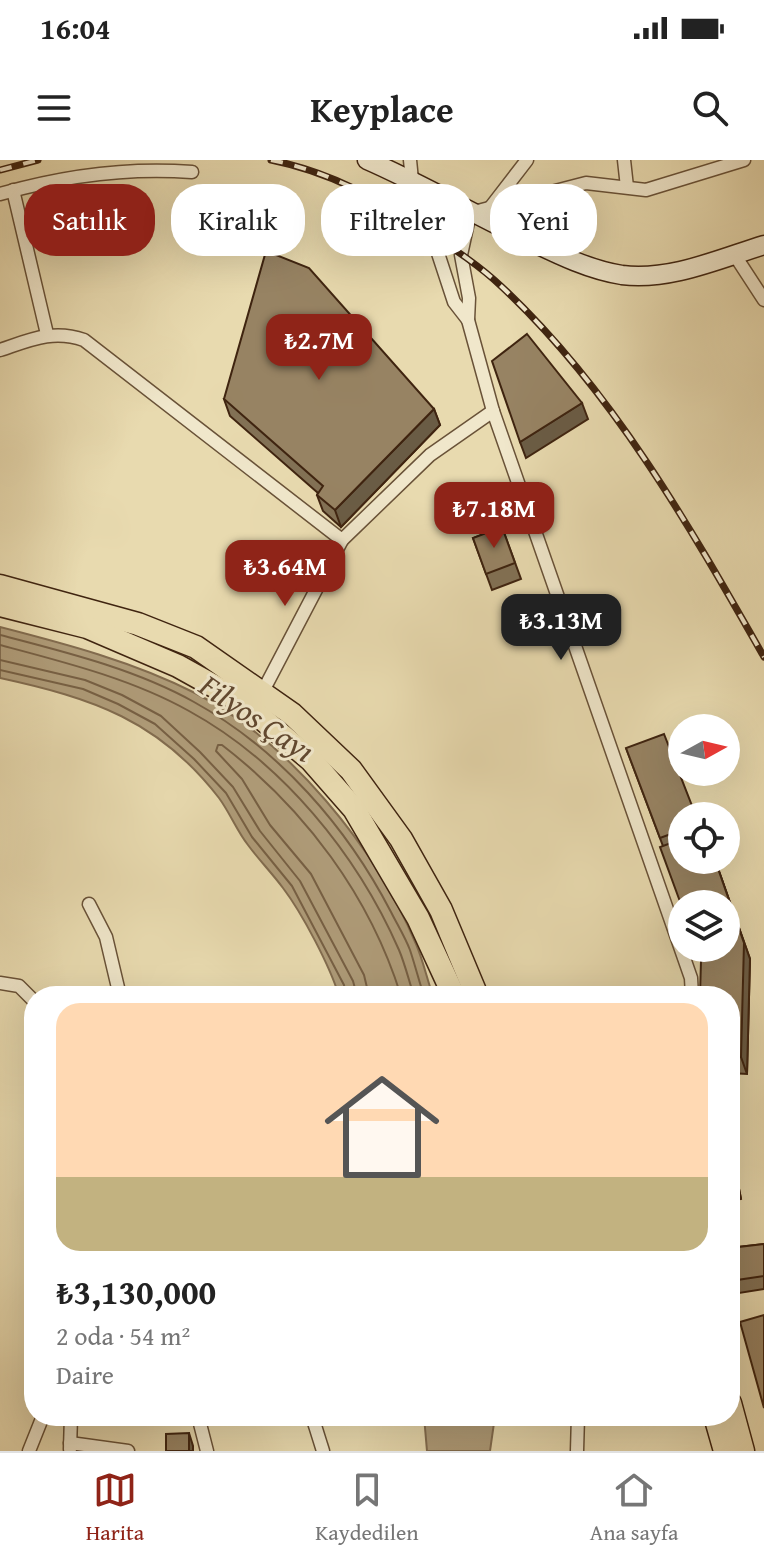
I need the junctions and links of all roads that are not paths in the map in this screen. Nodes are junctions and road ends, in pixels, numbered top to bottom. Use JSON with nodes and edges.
{"nodes":[{"id":1,"x":367,"y":160,"type":"edge"},
{"id":2,"x":410,"y":160,"type":"edge"},
{"id":3,"x":527,"y":160,"type":"edge"},
{"id":4,"x":624,"y":160,"type":"edge"},
{"id":5,"x":744,"y":160,"type":"edge"},
{"id":6,"x":192,"y":172,"type":"dead end"},
{"id":7,"x":412,"y":180,"type":"junction"},
{"id":8,"x":418,"y":184,"type":"edge"},
{"id":9,"x":508,"y":184,"type":"edge"},
{"id":10,"x":597,"y":184,"type":"edge"},
{"id":11,"x":627,"y":187,"type":"junction"},
{"id":12,"x":13,"y":190,"type":"junction"},
{"id":13,"x":0,"y":194,"type":"edge"},
{"id":14,"x":490,"y":208,"type":"edge"},
{"id":15,"x":474,"y":212,"type":"edge"},
{"id":16,"x":474,"y":215,"type":"edge"},
{"id":17,"x":764,"y":245,"type":"edge"},
{"id":18,"x":734,"y":254,"type":"junction"},
{"id":19,"x":439,"y":256,"type":"edge"},
{"id":20,"x":461,"y":256,"type":"edge"},
{"id":21,"x":764,"y":300,"type":"edge"},
{"id":22,"x":468,"y":320,"type":"junction"},
{"id":23,"x":47,"y":334,"type":"junction"},
{"id":24,"x":0,"y":350,"type":"edge"},
{"id":25,"x":493,"y":411,"type":"junction"},
{"id":26,"x":342,"y":540,"type":"junction"},
{"id":27,"x":0,"y":586,"type":"edge"},
{"id":28,"x":0,"y":605,"type":"edge"},
{"id":29,"x":262,"y":693,"type":"junction"},
{"id":30,"x":89,"y":904,"type":"dead end"},
{"id":31,"x":0,"y":983,"type":"edge"},
{"id":32,"x":118,"y":986,"type":"edge"},
{"id":33,"x":449,"y":986,"type":"edge"},
{"id":34,"x":473,"y":986,"type":"edge"},
{"id":35,"x":691,"y":986,"type":"edge"},
{"id":36,"x":24,"y":991,"type":"edge"},
{"id":37,"x":39,"y":1426,"type":"edge"},
{"id":38,"x":71,"y":1426,"type":"edge"},
{"id":39,"x":201,"y":1426,"type":"edge"},
{"id":40,"x":315,"y":1426,"type":"edge"},
{"id":41,"x":578,"y":1426,"type":"edge"},
{"id":42,"x":718,"y":1426,"type":"edge"},
{"id":43,"x":736,"y":1426,"type":"edge"},
{"id":44,"x":70,"y":1447,"type":"edge"},
{"id":45,"x":29,"y":1451,"type":"edge"},
{"id":46,"x":128,"y":1451,"type":"edge"},
{"id":47,"x":207,"y":1451,"type":"edge"},
{"id":48,"x":323,"y":1451,"type":"edge"},
{"id":49,"x":577,"y":1451,"type":"edge"},
{"id":50,"x":725,"y":1451,"type":"edge"},
{"id":51,"x":743,"y":1451,"type":"edge"}],
"edges":[{"from":1,"to":7,"type":"main road"},
{"from":2,"to":7,"type":"street"},
{"from":3,"to":9,"type":"street"},
{"from":4,"to":11,"type":"street"},
{"from":5,"to":11,"type":"street"},
{"from":6,"to":12,"type":"street"},
{"from":7,"to":8,"type":"main road"},
{"from":10,"to":11,"type":"street"},
{"from":12,"to":13,"type":"street"},
{"from":12,"to":23,"type":"street"},
{"from":14,"to":15,"type":"street"},
{"from":16,"to":18,"type":"main road"},
{"from":17,"to":18,"type":"main road"},
{"from":18,"to":21,"type":"street"},
{"from":19,"to":22,"type":"street"},
{"from":20,"to":22,"type":"street"},
{"from":22,"to":25,"type":"street"},
{"from":23,"to":24,"type":"street"},
{"from":23,"to":26,"type":"street"},
{"from":25,"to":26,"type":"street"},
{"from":25,"to":35,"type":"street"},
{"from":26,"to":29,"type":"street"},
{"from":27,"to":29,"type":"highway"},
{"from":28,"to":33,"type":"highway"},
{"from":29,"to":34,"type":"highway"},
{"from":30,"to":32,"type":"street"},
{"from":31,"to":36,"type":"street"},
{"from":37,"to":45,"type":"street"},
{"from":38,"to":44,"type":"street"},
{"from":39,"to":47,"type":"street"},
{"from":40,"to":48,"type":"street"},
{"from":41,"to":49,"type":"street"},
{"from":42,"to":50,"type":"highway"},
{"from":43,"to":51,"type":"highway"},
{"from":44,"to":46,"type":"street"}]}
